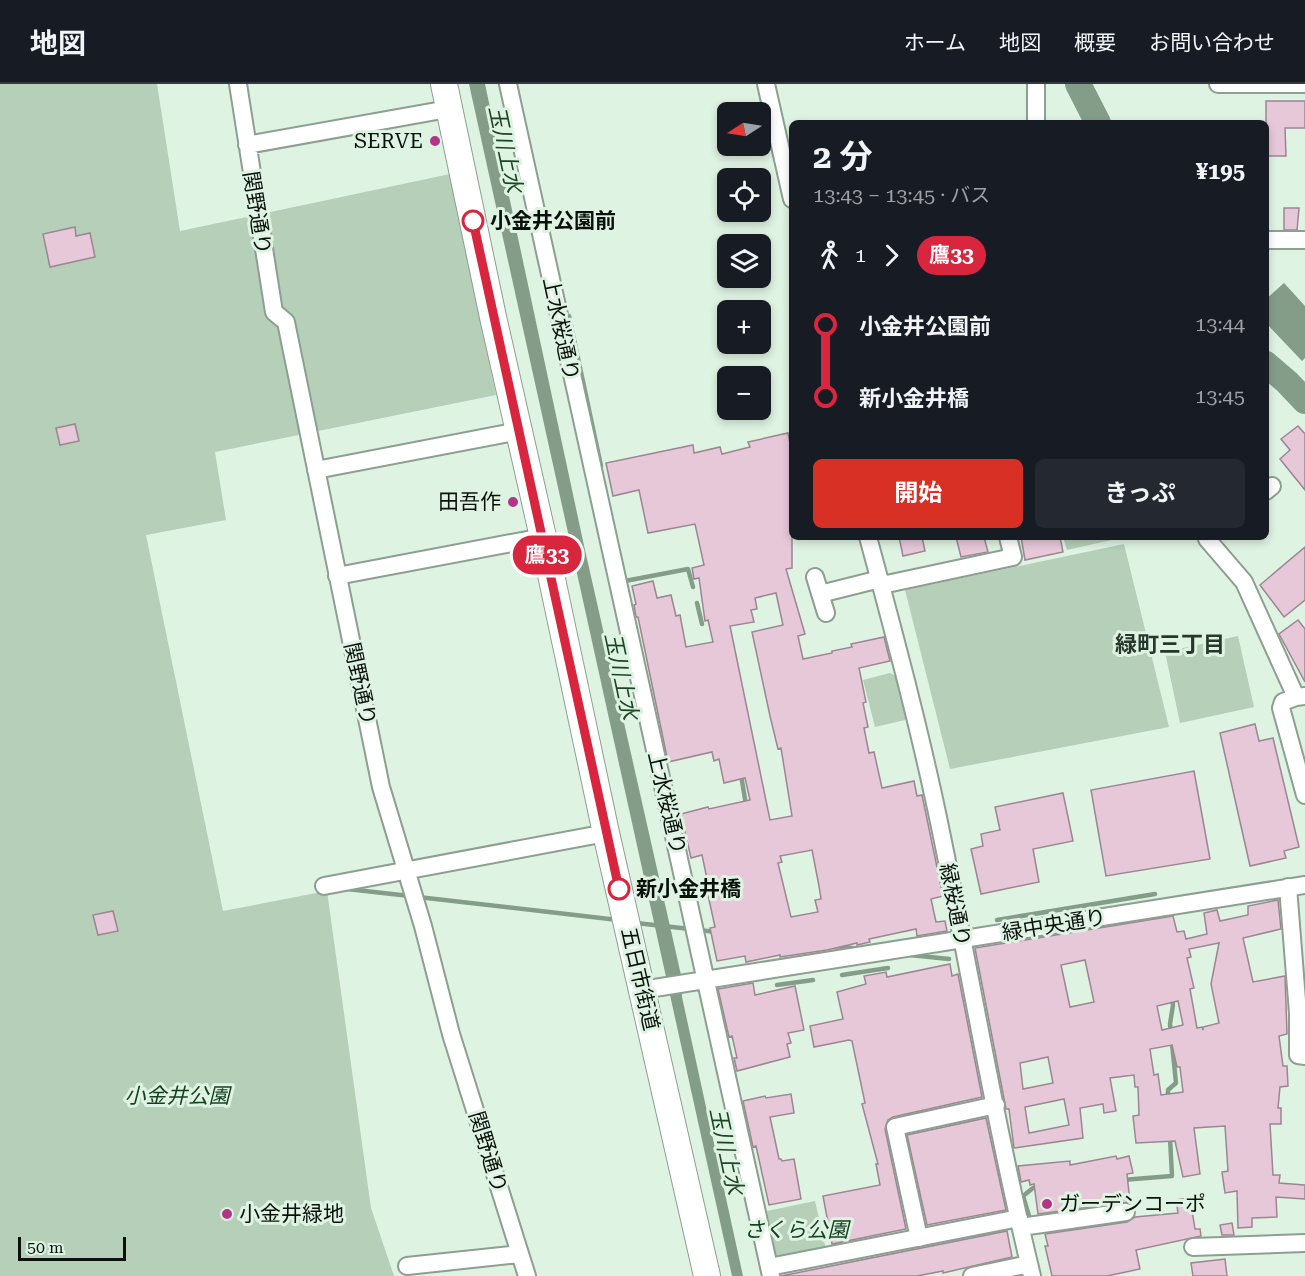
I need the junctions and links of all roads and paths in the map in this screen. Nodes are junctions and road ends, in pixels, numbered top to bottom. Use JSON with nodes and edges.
{"nodes":[{"id":1,"x":238,"y":84,"type":"edge"},
{"id":2,"x":444,"y":84,"type":"edge"},
{"id":3,"x":508,"y":84,"type":"edge"},
{"id":4,"x":766,"y":84,"type":"edge"},
{"id":5,"x":1036,"y":84,"type":"edge"},
{"id":6,"x":1218,"y":84,"type":"edge"},
{"id":7,"x":1305,"y":84,"type":"edge"},
{"id":8,"x":448,"y":109,"type":"junction"},
{"id":9,"x":1036,"y":120,"type":"edge"},
{"id":10,"x":247,"y":145,"type":"junction"},
{"id":11,"x":789,"y":186,"type":"edge"},
{"id":12,"x":1269,"y":240,"type":"edge"},
{"id":13,"x":1305,"y":240,"type":"edge"},
{"id":14,"x":519,"y":431,"type":"junction"},
{"id":15,"x":316,"y":470,"type":"junction"},
{"id":16,"x":543,"y":537,"type":"junction"},
{"id":17,"x":869,"y":540,"type":"edge"},
{"id":18,"x":1009,"y":540,"type":"edge"},
{"id":19,"x":1208,"y":540,"type":"edge"},
{"id":20,"x":337,"y":576,"type":"junction"},
{"id":21,"x":814,"y":577,"type":"dead end"},
{"id":22,"x":881,"y":582,"type":"junction"},
{"id":23,"x":820,"y":594,"type":"junction"},
{"id":24,"x":826,"y":613,"type":"dead end"},
{"id":25,"x":1301,"y":696,"type":"edge"},
{"id":26,"x":1305,"y":795,"type":"edge"},
{"id":27,"x":606,"y":833,"type":"junction"},
{"id":28,"x":405,"y":872,"type":"junction"},
{"id":29,"x":324,"y":886,"type":"dead end"},
{"id":30,"x":1297,"y":886,"type":"edge"},
{"id":31,"x":962,"y":939,"type":"junction"},
{"id":32,"x":701,"y":979,"type":"junction"},
{"id":33,"x":646,"y":989,"type":"junction"},
{"id":34,"x":1305,"y":1056,"type":"edge"},
{"id":35,"x":996,"y":1105,"type":"junction"},
{"id":36,"x":1126,"y":1212,"type":"dead end"},
{"id":37,"x":1020,"y":1222,"type":"junction"},
{"id":38,"x":919,"y":1238,"type":"junction"},
{"id":39,"x":1305,"y":1244,"type":"edge"},
{"id":40,"x":1193,"y":1247,"type":"dead end"},
{"id":41,"x":520,"y":1254,"type":"junction"},
{"id":42,"x":406,"y":1266,"type":"dead end"},
{"id":43,"x":442,"y":1269,"type":"edge"},
{"id":44,"x":1030,"y":1270,"type":"edge"},
{"id":45,"x":770,"y":1272,"type":"edge"},
{"id":46,"x":527,"y":1276,"type":"edge"},
{"id":47,"x":707,"y":1276,"type":"edge"},
{"id":48,"x":972,"y":1276,"type":"edge"}],
"edges":[{"from":1,"to":10,"type":"street","name":"関野通り"},
{"from":2,"to":8,"type":"main road","name":"五日市街道"},
{"from":3,"to":32,"type":"street","name":"上水桜通り"},
{"from":4,"to":11,"type":"street"},
{"from":5,"to":9,"type":"street"},
{"from":6,"to":7,"type":"street"},
{"from":8,"to":10,"type":"street"},
{"from":8,"to":14,"type":"main road","name":"五日市街道"},
{"from":10,"to":15,"type":"street","name":"関野通り"},
{"from":12,"to":13,"type":"street"},
{"from":14,"to":15,"type":"street"},
{"from":14,"to":16,"type":"main road","name":"五日市街道"},
{"from":15,"to":20,"type":"street","name":"関野通り"},
{"from":16,"to":20,"type":"street"},
{"from":16,"to":27,"type":"main road","name":"五日市街道"},
{"from":17,"to":22,"type":"street","name":"緑桜通り"},
{"from":18,"to":22,"type":"street"},
{"from":19,"to":25,"type":"street"},
{"from":20,"to":28,"type":"street","name":"関野通り"},
{"from":21,"to":23,"type":"street"},
{"from":22,"to":23,"type":"street"},
{"from":22,"to":31,"type":"street","name":"緑桜通り"},
{"from":23,"to":24,"type":"street"},
{"from":25,"to":26,"type":"street"},
{"from":27,"to":28,"type":"street"},
{"from":27,"to":33,"type":"main road","name":"五日市街道"},
{"from":28,"to":29,"type":"street"},
{"from":28,"to":41,"type":"street","name":"関野通り"},
{"from":30,"to":31,"type":"street","name":"緑中央通り"},
{"from":30,"to":34,"type":"street"},
{"from":31,"to":32,"type":"street","name":"緑中央通り"},
{"from":31,"to":35,"type":"street","name":"緑桜通り"},
{"from":32,"to":33,"type":"street"},
{"from":32,"to":45,"type":"street","name":"上水桜通り"},
{"from":33,"to":47,"type":"main road","name":"五日市街道"},
{"from":35,"to":37,"type":"street","name":"緑桜通り"},
{"from":35,"to":38,"type":"street"},
{"from":36,"to":37,"type":"street"},
{"from":37,"to":38,"type":"street"},
{"from":37,"to":44,"type":"street","name":"緑桜通り"},
{"from":38,"to":45,"type":"street"},
{"from":39,"to":40,"type":"street"},
{"from":41,"to":43,"type":"street"},
{"from":41,"to":46,"type":"street","name":"関野通り"},
{"from":42,"to":43,"type":"street"},
{"from":44,"to":48,"type":"street"}]}
